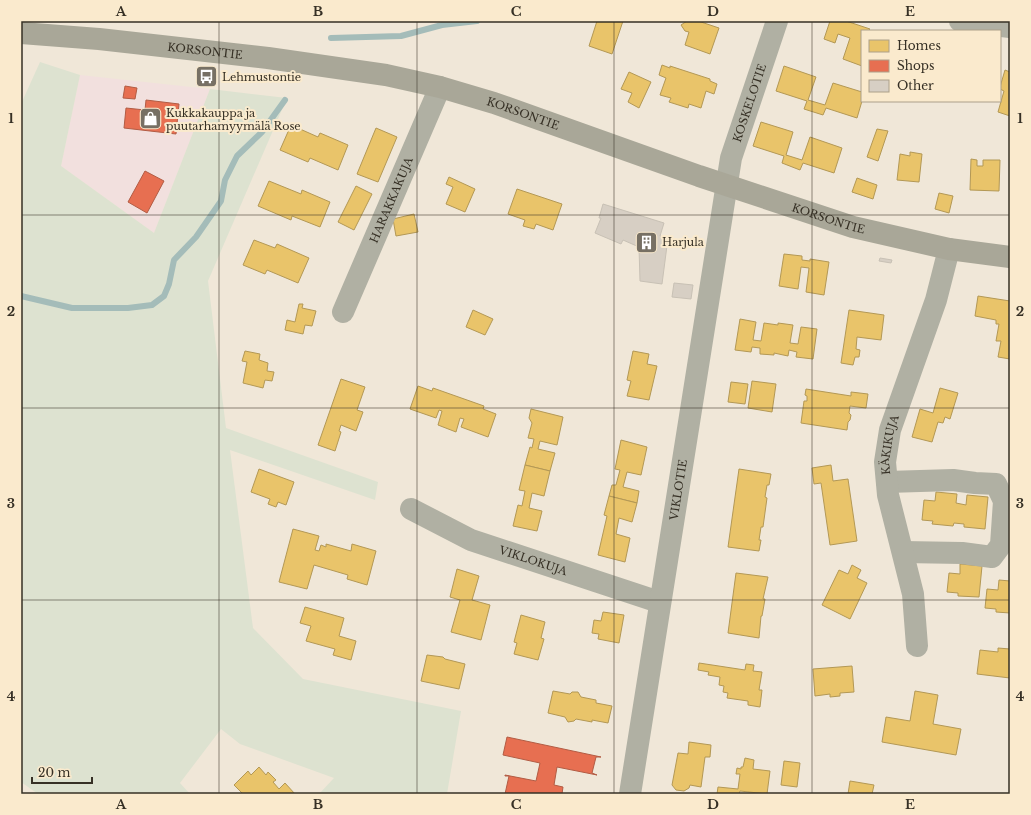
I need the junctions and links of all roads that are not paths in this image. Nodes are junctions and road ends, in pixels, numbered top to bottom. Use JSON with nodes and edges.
{"nodes":[{"id":1,"x":777,"y":21,"type":"edge"},
{"id":2,"x":960,"y":21,"type":"edge"},
{"id":3,"x":1010,"y":27,"type":"edge"},
{"id":4,"x":100,"y":30,"type":"edge"},
{"id":5,"x":21,"y":33,"type":"edge"},
{"id":6,"x":440,"y":87,"type":"junction"},
{"id":7,"x":726,"y":185,"type":"junction"},
{"id":8,"x":949,"y":249,"type":"junction"},
{"id":9,"x":1010,"y":257,"type":"edge"},
{"id":10,"x":343,"y":312,"type":"dead end"},
{"id":11,"x":887,"y":482,"type":"junction"},
{"id":12,"x":411,"y":509,"type":"dead end"},
{"id":13,"x":903,"y":552,"type":"junction"},
{"id":14,"x":659,"y":602,"type":"junction"},
{"id":15,"x":917,"y":646,"type":"dead end"},
{"id":16,"x":630,"y":794,"type":"edge"}],
"edges":[{"from":1,"to":7,"type":"street","name":"KOSKELOTIE"},
{"from":2,"to":3,"type":"street"},
{"from":4,"to":5,"type":"main road","name":"KORSONTIE"},
{"from":4,"to":6,"type":"main road","name":"KORSONTIE"},
{"from":6,"to":7,"type":"main road","name":"KORSONTIE"},
{"from":6,"to":10,"type":"street","name":"HARAKKAKUJA"},
{"from":7,"to":8,"type":"main road","name":"KORSONTIE"},
{"from":7,"to":14,"type":"street","name":"VIKLOTIE"},
{"from":8,"to":9,"type":"main road","name":"KORSONTIE"},
{"from":8,"to":11,"type":"street","name":"KÄKIKUJA"},
{"from":11,"to":13,"type":"street","name":"KÄKIKUJA"},
{"from":11,"to":13,"type":"street"},
{"from":12,"to":14,"type":"street","name":"VIKLOKUJA"},
{"from":13,"to":15,"type":"street","name":"KÄKIKUJA"},
{"from":14,"to":16,"type":"street","name":"VIKLOTIE"}]}
